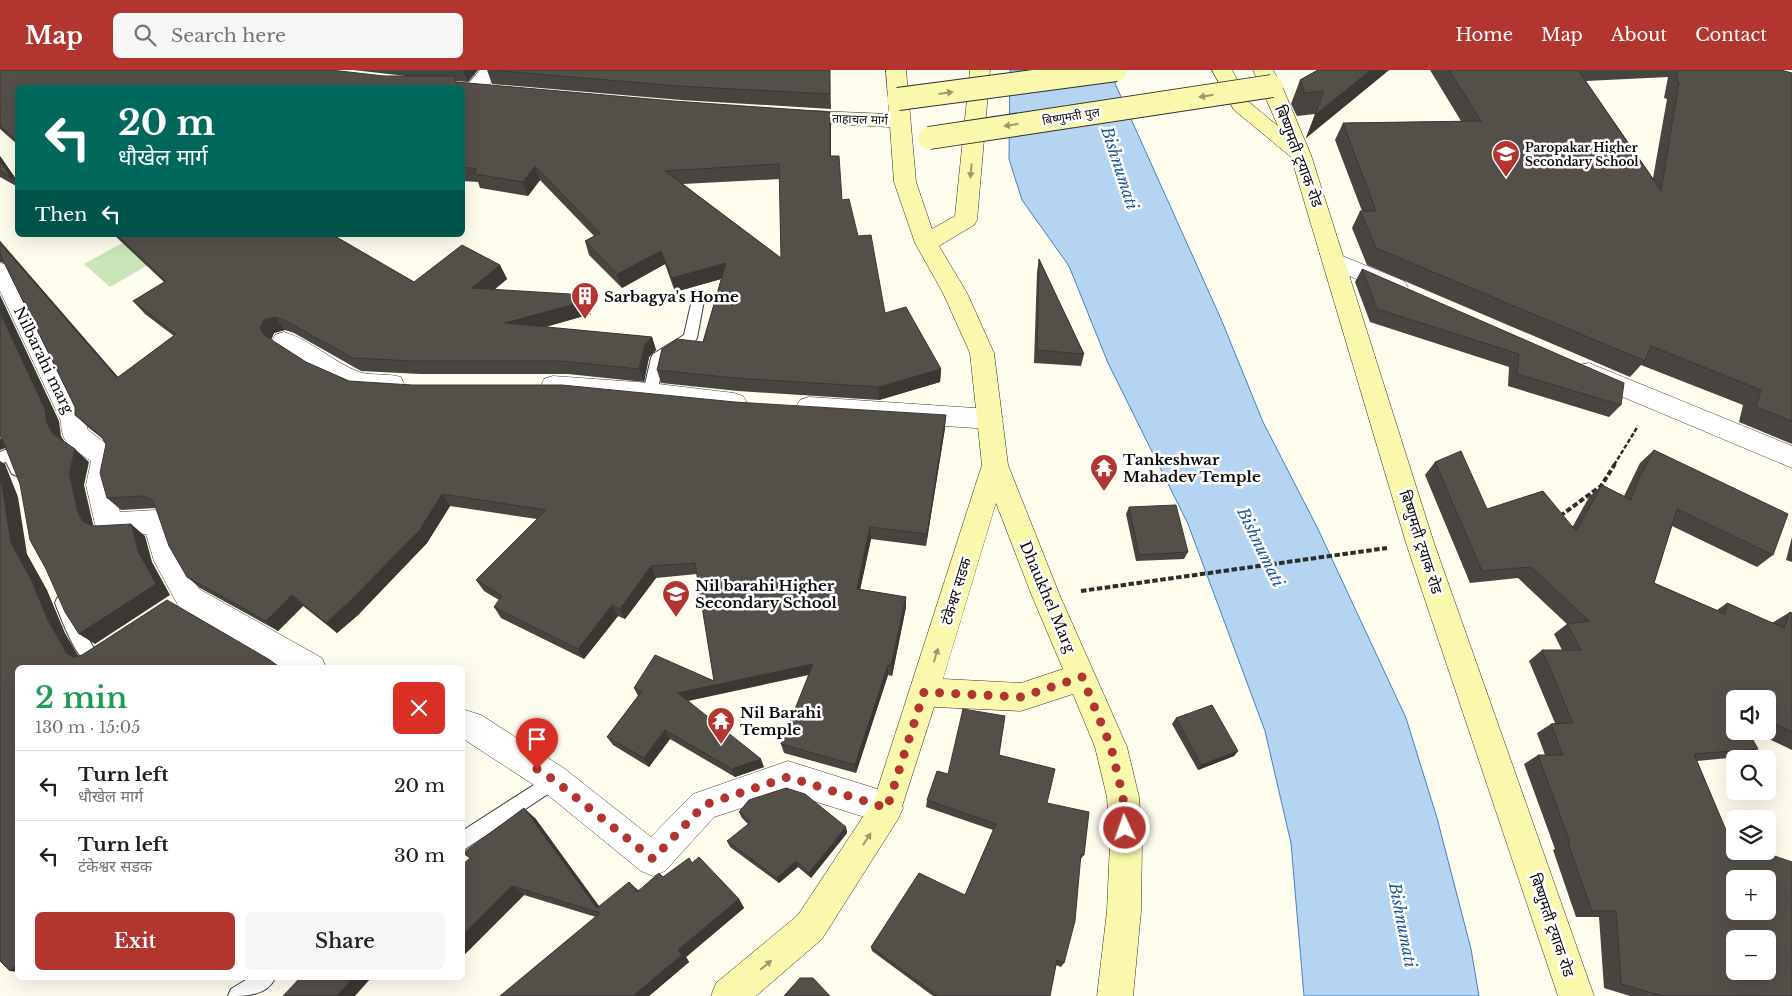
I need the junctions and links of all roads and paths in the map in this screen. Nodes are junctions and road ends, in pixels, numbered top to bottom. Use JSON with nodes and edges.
{"nodes":[{"id":1,"x":490,"y":70,"type":"edge"},
{"id":2,"x":896,"y":70,"type":"edge"},
{"id":3,"x":980,"y":70,"type":"edge"},
{"id":4,"x":1116,"y":70,"type":"edge"},
{"id":5,"x":1222,"y":70,"type":"edge"},
{"id":6,"x":1267,"y":78,"type":"edge"},
{"id":7,"x":477,"y":90,"type":"edge"},
{"id":8,"x":898,"y":99,"type":"junction"},
{"id":9,"x":771,"y":115,"type":"edge"},
{"id":10,"x":900,"y":130,"type":"junction"},
{"id":11,"x":1301,"y":154,"type":"junction"},
{"id":12,"x":926,"y":243,"type":"junction"},
{"id":13,"x":1335,"y":261,"type":"junction"},
{"id":14,"x":2,"y":272,"type":"edge"},
{"id":15,"x":699,"y":295,"type":"dead end"},
{"id":16,"x":1417,"y":297,"type":"edge"},
{"id":17,"x":284,"y":341,"type":"dead end"},
{"id":18,"x":1572,"y":364,"type":"edge"},
{"id":19,"x":411,"y":385,"type":"edge"},
{"id":20,"x":530,"y":386,"type":"edge"},
{"id":21,"x":650,"y":393,"type":"junction"},
{"id":22,"x":1654,"y":400,"type":"junction"},
{"id":23,"x":758,"y":404,"type":"edge"},
{"id":24,"x":788,"y":406,"type":"edge"},
{"id":25,"x":990,"y":419,"type":"junction"},
{"id":26,"x":1792,"y":457,"type":"edge"},
{"id":27,"x":0,"y":458,"type":"edge"},
{"id":28,"x":995,"y":464,"type":"junction"},
{"id":29,"x":24,"y":487,"type":"edge"},
{"id":30,"x":1556,"y":519,"type":"edge"},
{"id":31,"x":1363,"y":551,"type":"dead end"},
{"id":32,"x":55,"y":586,"type":"edge"},
{"id":33,"x":1046,"y":596,"type":"junction"},
{"id":34,"x":115,"y":643,"type":"edge"},
{"id":35,"x":306,"y":665,"type":"edge"},
{"id":36,"x":1082,"y":677,"type":"junction"},
{"id":37,"x":924,"y":692,"type":"junction"},
{"id":38,"x":465,"y":724,"type":"edge"},
{"id":39,"x":554,"y":780,"type":"junction"},
{"id":40,"x":887,"y":808,"type":"junction"},
{"id":41,"x":465,"y":840,"type":"edge"},
{"id":42,"x":262,"y":980,"type":"edge"},
{"id":43,"x":238,"y":996,"type":"edge"},
{"id":44,"x":729,"y":996,"type":"edge"},
{"id":45,"x":1115,"y":996,"type":"edge"},
{"id":46,"x":1576,"y":996,"type":"edge"}],
"edges":[{"from":1,"to":7,"type":"street"},
{"from":2,"to":8,"type":"main road","name":"टंकेश्वर सडक"},
{"from":3,"to":12,"type":"main road","one_way":true},
{"from":8,"to":4,"type":"main road","one_way":true,"bridge":true},
{"from":5,"to":11,"type":"main road"},
{"from":6,"to":10,"type":"main road","name":"बिष्णुमती पुल","one_way":true,"bridge":true},
{"from":6,"to":11,"type":"main road","name":"बिष्णुमती ट्रयाक रोड"},
{"from":8,"to":10,"type":"main road","name":"टंकेश्वर सडक"},
{"from":9,"to":10,"type":"main road","name":"ताहाचल मार्ग"},
{"from":10,"to":12,"type":"main road","name":"टंकेश्वर सडक"},
{"from":11,"to":13,"type":"main road","name":"बिष्णुमती ट्रयाक रोड"},
{"from":12,"to":25,"type":"main road","name":"टंकेश्वर सडक"},
{"from":13,"to":16,"type":"street"},
{"from":13,"to":46,"type":"main road","name":"बिष्णुमती ट्रयाक रोड"},
{"from":14,"to":35,"type":"street","name":"Nilbarahi marg"},
{"from":15,"to":21,"type":"lane"},
{"from":17,"to":19,"type":"street"},
{"from":18,"to":22,"type":"street"},
{"from":20,"to":21,"type":"street"},
{"from":21,"to":23,"type":"street"},
{"from":22,"to":26,"type":"street"},
{"from":22,"to":30,"type":"path"},
{"from":24,"to":25,"type":"street"},
{"from":25,"to":28,"type":"main road","name":"टंकेश्वर सडक"},
{"from":27,"to":29,"type":"lane"},
{"from":28,"to":33,"type":"main road","name":"Dhaukhel Marg"},
{"from":37,"to":28,"type":"main road","name":"टंकेश्वर सडक","one_way":true},
{"from":31,"to":33,"type":"path"},
{"from":32,"to":34,"type":"lane"},
{"from":33,"to":36,"type":"main road","name":"Dhaukhel Marg"},
{"from":36,"to":37,"type":"main road"},
{"from":36,"to":45,"type":"main road","name":"Dhaukhel Marg"},
{"from":37,"to":40,"type":"main road","name":"टंकेश्वर सडक"},
{"from":38,"to":39,"type":"street"},
{"from":39,"to":40,"type":"street"},
{"from":39,"to":41,"type":"lane"},
{"from":44,"to":40,"type":"main road","name":"टंकेश्वर सडक","one_way":true},
{"from":42,"to":43,"type":"lane"}]}
